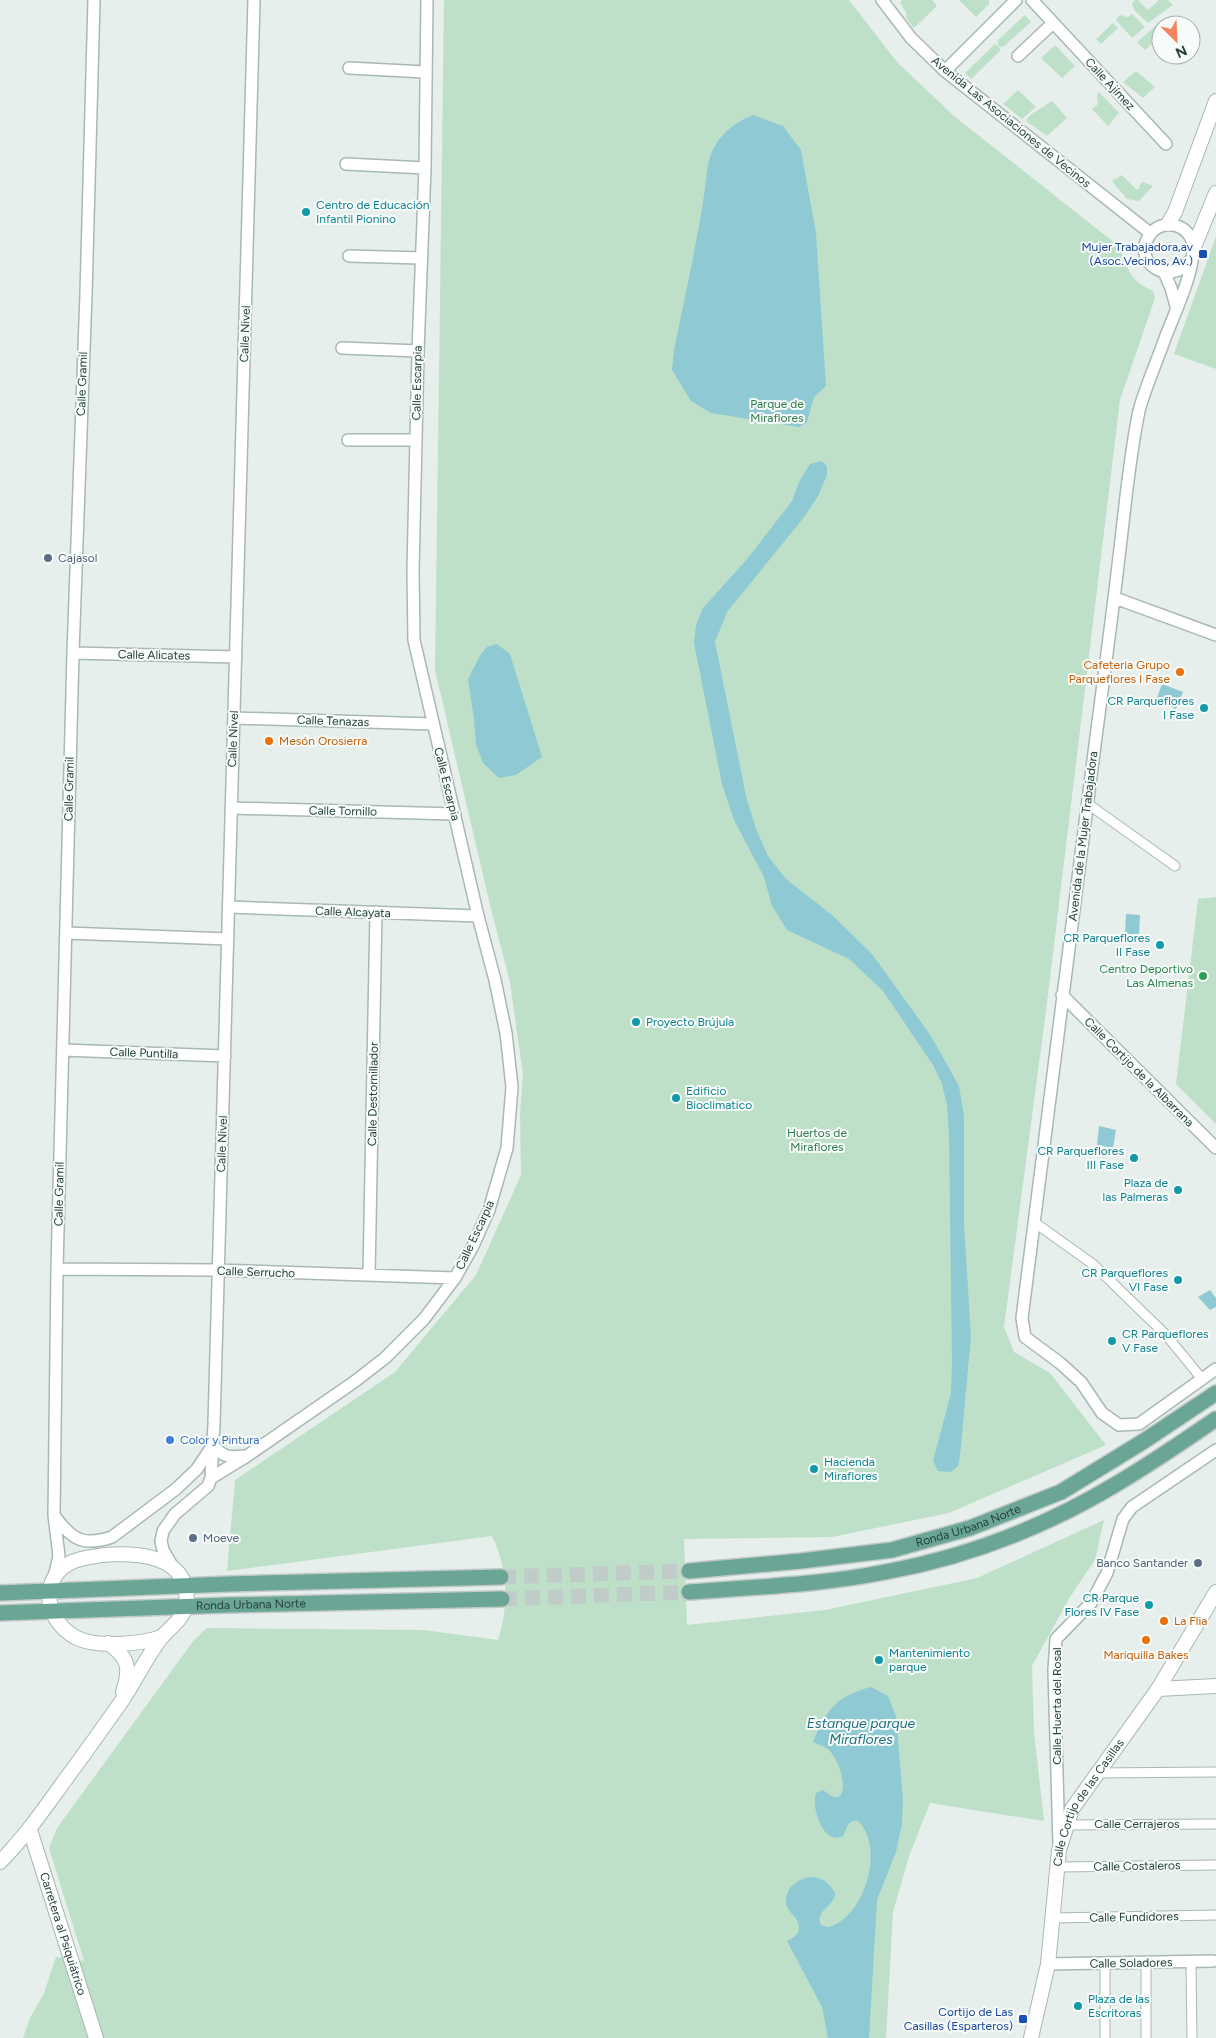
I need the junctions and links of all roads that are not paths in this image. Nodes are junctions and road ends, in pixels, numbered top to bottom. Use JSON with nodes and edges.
{"nodes":[{"id":1,"x":94,"y":0,"type":"edge"},
{"id":2,"x":254,"y":0,"type":"edge"},
{"id":3,"x":427,"y":0,"type":"edge"},
{"id":4,"x":1032,"y":0,"type":"edge"},
{"id":5,"x":888,"y":3,"type":"edge"},
{"id":6,"x":1007,"y":3,"type":"edge"},
{"id":7,"x":1053,"y":23,"type":"junction"},
{"id":8,"x":1018,"y":56,"type":"dead end"},
{"id":9,"x":350,"y":68,"type":"dead end"},
{"id":10,"x":944,"y":71,"type":"junction"},
{"id":11,"x":425,"y":72,"type":"junction"},
{"id":12,"x":1216,"y":101,"type":"edge"},
{"id":13,"x":1166,"y":144,"type":"dead end"},
{"id":14,"x":346,"y":164,"type":"dead end"},
{"id":15,"x":425,"y":168,"type":"junction"},
{"id":16,"x":1216,"y":193,"type":"edge"},
{"id":17,"x":1168,"y":224,"type":"junction"},
{"id":18,"x":1150,"y":233,"type":"junction"},
{"id":19,"x":1193,"y":253,"type":"junction"},
{"id":20,"x":349,"y":256,"type":"dead end"},
{"id":21,"x":421,"y":258,"type":"junction"},
{"id":22,"x":1164,"y":272,"type":"junction"},
{"id":23,"x":1176,"y":306,"type":"junction"},
{"id":24,"x":342,"y":348,"type":"dead end"},
{"id":25,"x":418,"y":351,"type":"junction"},
{"id":26,"x":348,"y":440,"type":"dead end"},
{"id":27,"x":416,"y":440,"type":"junction"},
{"id":28,"x":1115,"y":598,"type":"junction"},
{"id":29,"x":1216,"y":635,"type":"edge"},
{"id":30,"x":73,"y":653,"type":"junction"},
{"id":31,"x":236,"y":657,"type":"junction"},
{"id":32,"x":234,"y":718,"type":"junction"},
{"id":33,"x":432,"y":724,"type":"junction"},
{"id":34,"x":1088,"y":804,"type":"junction"},
{"id":35,"x":231,"y":808,"type":"junction"},
{"id":36,"x":455,"y":814,"type":"junction"},
{"id":37,"x":1175,"y":866,"type":"dead end"},
{"id":38,"x":229,"y":907,"type":"junction"},
{"id":39,"x":376,"y":912,"type":"junction"},
{"id":40,"x":478,"y":916,"type":"junction"},
{"id":41,"x":66,"y":933,"type":"junction"},
{"id":42,"x":228,"y":939,"type":"junction"},
{"id":43,"x":1062,"y":995,"type":"junction"},
{"id":44,"x":63,"y":1050,"type":"junction"},
{"id":45,"x":225,"y":1056,"type":"junction"},
{"id":46,"x":1216,"y":1148,"type":"edge"},
{"id":47,"x":1034,"y":1222,"type":"junction"},
{"id":48,"x":57,"y":1268,"type":"junction"},
{"id":49,"x":217,"y":1270,"type":"junction"},
{"id":50,"x":369,"y":1275,"type":"junction"},
{"id":51,"x":455,"y":1278,"type":"junction"},
{"id":52,"x":1216,"y":1369,"type":"edge"},
{"id":53,"x":1202,"y":1379,"type":"junction"},
{"id":54,"x":1216,"y":1393,"type":"edge"},
{"id":55,"x":1216,"y":1418,"type":"edge"},
{"id":56,"x":213,"y":1446,"type":"junction"},
{"id":57,"x":1216,"y":1450,"type":"edge"},
{"id":58,"x":248,"y":1456,"type":"junction"},
{"id":59,"x":211,"y":1478,"type":"junction"},
{"id":60,"x":54,"y":1515,"type":"junction"},
{"id":61,"x":174,"y":1568,"type":"junction"},
{"id":62,"x":689,"y":1571,"type":"tunnel mouth"},
{"id":63,"x":54,"y":1577,"type":"junction"},
{"id":64,"x":501,"y":1577,"type":"tunnel mouth"},
{"id":65,"x":185,"y":1585,"type":"junction"},
{"id":66,"x":48,"y":1592,"type":"junction"},
{"id":67,"x":689,"y":1592,"type":"tunnel mouth"},
{"id":68,"x":1216,"y":1592,"type":"edge"},
{"id":69,"x":0,"y":1593,"type":"edge"},
{"id":70,"x":502,"y":1599,"type":"tunnel mouth"},
{"id":71,"x":186,"y":1606,"type":"junction"},
{"id":72,"x":51,"y":1611,"type":"junction"},
{"id":73,"x":0,"y":1613,"type":"edge"},
{"id":74,"x":162,"y":1637,"type":"junction"},
{"id":75,"x":108,"y":1643,"type":"junction"},
{"id":76,"x":1216,"y":1686,"type":"edge"},
{"id":77,"x":1158,"y":1689,"type":"junction"},
{"id":78,"x":119,"y":1705,"type":"junction"},
{"id":79,"x":1216,"y":1772,"type":"edge"},
{"id":80,"x":1097,"y":1773,"type":"junction"},
{"id":81,"x":1216,"y":1824,"type":"edge"},
{"id":82,"x":1063,"y":1825,"type":"junction"},
{"id":83,"x":30,"y":1830,"type":"junction"},
{"id":84,"x":0,"y":1862,"type":"edge"},
{"id":85,"x":1216,"y":1865,"type":"edge"},
{"id":86,"x":1058,"y":1867,"type":"junction"},
{"id":87,"x":1216,"y":1916,"type":"edge"},
{"id":88,"x":1053,"y":1918,"type":"junction"},
{"id":89,"x":1213,"y":1961,"type":"dead end"},
{"id":90,"x":1146,"y":1962,"type":"junction"},
{"id":91,"x":1191,"y":1962,"type":"junction"},
{"id":92,"x":1105,"y":1963,"type":"junction"},
{"id":93,"x":1048,"y":1964,"type":"junction"},
{"id":94,"x":96,"y":2038,"type":"edge"},
{"id":95,"x":1031,"y":2038,"type":"edge"},
{"id":96,"x":1105,"y":2038,"type":"edge"},
{"id":97,"x":1146,"y":2038,"type":"edge"},
{"id":98,"x":1192,"y":2038,"type":"edge"}],
"edges":[{"from":1,"to":30,"type":"street","name":"Calle Gramil"},
{"from":2,"to":31,"type":"street","name":"Calle Nivel"},
{"from":3,"to":11,"type":"street","name":"Calle Escarpia"},
{"from":4,"to":7,"type":"street","name":"Calle Ajímez"},
{"from":5,"to":10,"type":"street","name":"Avenida Las Asociaciones de Vecinos"},
{"from":6,"to":10,"type":"street"},
{"from":7,"to":8,"type":"street"},
{"from":7,"to":13,"type":"street","name":"Calle Ajímez"},
{"from":9,"to":11,"type":"street"},
{"from":10,"to":18,"type":"street","name":"Avenida Las Asociaciones de Vecinos"},
{"from":11,"to":15,"type":"street","name":"Calle Escarpia"},
{"from":12,"to":17,"type":"street"},
{"from":14,"to":15,"type":"street"},
{"from":15,"to":21,"type":"street","name":"Calle Escarpia"},
{"from":16,"to":19,"type":"street","name":"Avenida de la Mujer Trabajadora"},
{"from":17,"to":18,"type":"street"},
{"from":17,"to":19,"type":"street"},
{"from":18,"to":22,"type":"street"},
{"from":19,"to":22,"type":"street"},
{"from":19,"to":23,"type":"street","name":"Avenida de la Mujer Trabajadora"},
{"from":20,"to":21,"type":"street"},
{"from":21,"to":25,"type":"street","name":"Calle Escarpia"},
{"from":22,"to":23,"type":"street"},
{"from":23,"to":28,"type":"street","name":"Avenida de la Mujer Trabajadora"},
{"from":24,"to":25,"type":"street"},
{"from":25,"to":27,"type":"street","name":"Calle Escarpia"},
{"from":26,"to":27,"type":"street"},
{"from":27,"to":33,"type":"street","name":"Calle Escarpia"},
{"from":28,"to":29,"type":"street"},
{"from":28,"to":34,"type":"street","name":"Avenida de la Mujer Trabajadora"},
{"from":30,"to":31,"type":"street","name":"Calle Alicates"},
{"from":30,"to":41,"type":"street","name":"Calle Gramil"},
{"from":31,"to":32,"type":"street","name":"Calle Nivel"},
{"from":32,"to":33,"type":"street","name":"Calle Tenazas"},
{"from":32,"to":35,"type":"street","name":"Calle Nivel"},
{"from":33,"to":36,"type":"street","name":"Calle Escarpia"},
{"from":34,"to":37,"type":"street"},
{"from":34,"to":43,"type":"street","name":"Avenida de la Mujer Trabajadora"},
{"from":35,"to":36,"type":"street","name":"Calle Tornillo"},
{"from":35,"to":38,"type":"street","name":"Calle Nivel"},
{"from":36,"to":40,"type":"street","name":"Calle Escarpia"},
{"from":38,"to":39,"type":"street","name":"Calle Alcayata"},
{"from":38,"to":42,"type":"street","name":"Calle Nivel"},
{"from":39,"to":40,"type":"street","name":"Calle Alcayata"},
{"from":39,"to":50,"type":"street","name":"Calle Destornillador"},
{"from":40,"to":51,"type":"street","name":"Calle Escarpia"},
{"from":41,"to":42,"type":"street"},
{"from":41,"to":44,"type":"street","name":"Calle Gramil"},
{"from":42,"to":45,"type":"street","name":"Calle Nivel"},
{"from":43,"to":46,"type":"street","name":"Calle Cortijo de la Albarrana"},
{"from":43,"to":47,"type":"street","name":"Avenida de la Mujer Trabajadora"},
{"from":44,"to":45,"type":"street","name":"Calle Puntilla"},
{"from":44,"to":48,"type":"street","name":"Calle Gramil"},
{"from":45,"to":49,"type":"street","name":"Calle Nivel"},
{"from":47,"to":53,"type":"street"},
{"from":47,"to":53,"type":"street","name":"Avenida de la Mujer Trabajadora"},
{"from":48,"to":49,"type":"street","name":"Calle Serrucho"},
{"from":48,"to":60,"type":"street","name":"Calle Gramil"},
{"from":49,"to":50,"type":"street","name":"Calle Serrucho"},
{"from":49,"to":56,"type":"street","name":"Calle Nivel"},
{"from":50,"to":51,"type":"street","name":"Calle Serrucho"},
{"from":51,"to":58,"type":"street","name":"Calle Escarpia"},
{"from":52,"to":53,"type":"street","name":"Avenida de la Mujer Trabajadora"},
{"from":54,"to":62,"type":"main road","name":"Ronda Urbana Norte"},
{"from":55,"to":67,"type":"main road","name":"Ronda Urbana Norte"},
{"from":56,"to":58,"type":"street"},
{"from":56,"to":59,"type":"street","name":"Calle Nivel"},
{"from":56,"to":60,"type":"street"},
{"from":57,"to":82,"type":"street","name":"Calle Huerta del Rosal"},
{"from":58,"to":59,"type":"street","name":"Calle Escarpia"},
{"from":59,"to":61,"type":"street","name":"Calle Escarpia"},
{"from":60,"to":63,"type":"street","name":"Calle Gramil"},
{"from":61,"to":63,"type":"street"},
{"from":61,"to":65,"type":"street"},
{"from":63,"to":66,"type":"street"},
{"from":64,"to":65,"type":"main road","name":"Ronda Urbana Norte"},
{"from":65,"to":66,"type":"main road","name":"Ronda Urbana Norte"},
{"from":65,"to":71,"type":"street"},
{"from":66,"to":69,"type":"main road","name":"Ronda Urbana Norte"},
{"from":66,"to":72,"type":"street"},
{"from":68,"to":77,"type":"street","name":"Calle Cortijo de las Casillas"},
{"from":70,"to":71,"type":"main road","name":"Ronda Urbana Norte"},
{"from":71,"to":72,"type":"main road","name":"Ronda Urbana Norte"},
{"from":71,"to":74,"type":"street"},
{"from":72,"to":73,"type":"main road","name":"Ronda Urbana Norte"},
{"from":72,"to":75,"type":"street"},
{"from":74,"to":75,"type":"street"},
{"from":74,"to":78,"type":"street"},
{"from":75,"to":78,"type":"street"},
{"from":76,"to":77,"type":"street"},
{"from":77,"to":80,"type":"street","name":"Calle Cortijo de las Casillas"},
{"from":78,"to":83,"type":"street"},
{"from":79,"to":80,"type":"street"},
{"from":80,"to":82,"type":"street","name":"Calle Cortijo de las Casillas"},
{"from":81,"to":82,"type":"street","name":"Calle Cerrajeros"},
{"from":82,"to":86,"type":"street","name":"Calle Cortijo de las Casillas"},
{"from":83,"to":84,"type":"street"},
{"from":83,"to":94,"type":"street","name":"Carretera al Psiquiátrico"},
{"from":85,"to":86,"type":"street","name":"Calle Costaleros"},
{"from":86,"to":88,"type":"street","name":"Calle Cortijo de las Casillas"},
{"from":87,"to":88,"type":"street","name":"Calle Fundidores"},
{"from":88,"to":93,"type":"street","name":"Calle Cortijo de las Casillas"},
{"from":89,"to":91,"type":"street","name":"Calle Soladores"},
{"from":90,"to":91,"type":"street","name":"Calle Soladores"},
{"from":90,"to":92,"type":"street","name":"Calle Soladores"},
{"from":90,"to":97,"type":"street"},
{"from":91,"to":98,"type":"street"},
{"from":92,"to":93,"type":"street","name":"Calle Soladores"},
{"from":92,"to":96,"type":"street"},
{"from":93,"to":95,"type":"street","name":"Calle Cortijo de las Casillas"}]}
